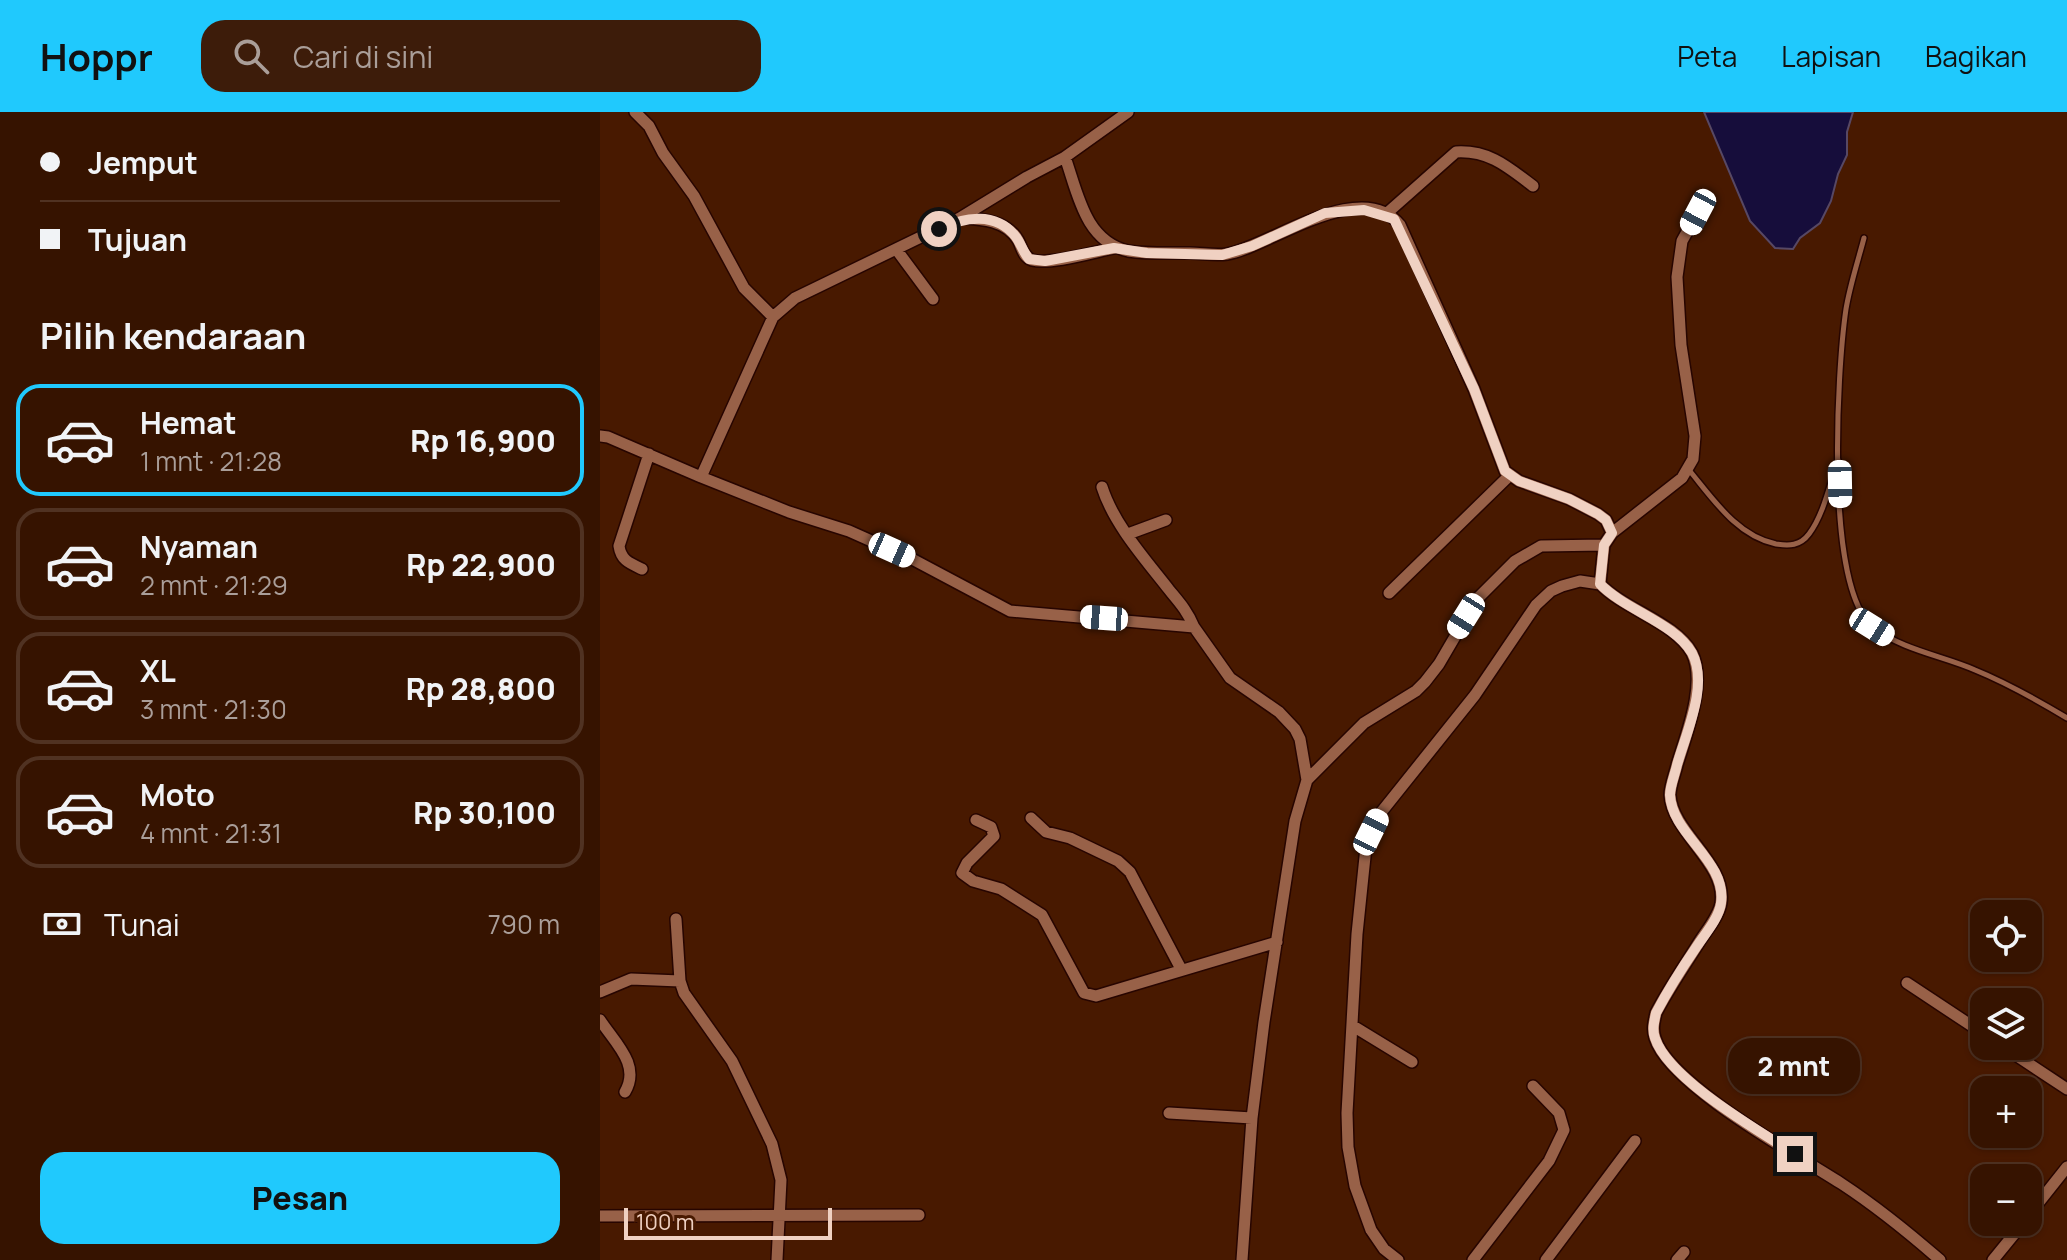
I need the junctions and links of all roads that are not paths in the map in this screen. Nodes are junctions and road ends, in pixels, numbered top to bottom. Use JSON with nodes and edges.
{"nodes":[{"id":1,"x":635,"y":112,"type":"edge"},
{"id":2,"x":1128,"y":112,"type":"edge"},
{"id":3,"x":1065,"y":157,"type":"junction"},
{"id":4,"x":1533,"y":186,"type":"dead end"},
{"id":5,"x":1698,"y":212,"type":"dead end"},
{"id":6,"x":1386,"y":214,"type":"junction"},
{"id":7,"x":960,"y":218,"type":"junction"},
{"id":8,"x":1864,"y":238,"type":"dead end"},
{"id":9,"x":1114,"y":248,"type":"junction"},
{"id":10,"x":896,"y":249,"type":"junction"},
{"id":11,"x":933,"y":299,"type":"dead end"},
{"id":12,"x":773,"y":317,"type":"junction"},
{"id":13,"x":600,"y":436,"type":"edge"},
{"id":14,"x":649,"y":454,"type":"junction"},
{"id":15,"x":1839,"y":455,"type":"junction"},
{"id":16,"x":1688,"y":470,"type":"junction"},
{"id":17,"x":1510,"y":475,"type":"junction"},
{"id":18,"x":701,"y":477,"type":"junction"},
{"id":19,"x":1102,"y":487,"type":"dead end"},
{"id":20,"x":1166,"y":520,"type":"dead end"},
{"id":21,"x":1612,"y":533,"type":"junction"},
{"id":22,"x":1128,"y":534,"type":"junction"},
{"id":23,"x":1604,"y":545,"type":"junction"},
{"id":24,"x":642,"y":569,"type":"dead end"},
{"id":25,"x":1600,"y":584,"type":"junction"},
{"id":26,"x":1389,"y":593,"type":"dead end"},
{"id":27,"x":1194,"y":627,"type":"junction"},
{"id":28,"x":2067,"y":718,"type":"edge"},
{"id":29,"x":1307,"y":780,"type":"junction"},
{"id":30,"x":1031,"y":818,"type":"dead end"},
{"id":31,"x":976,"y":820,"type":"dead end"},
{"id":32,"x":676,"y":919,"type":"dead end"},
{"id":33,"x":1277,"y":942,"type":"junction"},
{"id":34,"x":1181,"y":969,"type":"junction"},
{"id":35,"x":680,"y":981,"type":"junction"},
{"id":36,"x":1907,"y":983,"type":"dead end"},
{"id":37,"x":600,"y":992,"type":"edge"},
{"id":38,"x":600,"y":1020,"type":"edge"},
{"id":39,"x":1970,"y":1025,"type":"edge"},
{"id":40,"x":1353,"y":1026,"type":"junction"},
{"id":41,"x":2023,"y":1060,"type":"edge"},
{"id":42,"x":1412,"y":1062,"type":"dead end"},
{"id":43,"x":1533,"y":1086,"type":"dead end"},
{"id":44,"x":2067,"y":1089,"type":"edge"},
{"id":45,"x":625,"y":1092,"type":"dead end"},
{"id":46,"x":1169,"y":1113,"type":"dead end"},
{"id":47,"x":1252,"y":1118,"type":"junction"},
{"id":48,"x":1635,"y":1141,"type":"dead end"},
{"id":49,"x":2067,"y":1167,"type":"edge"},
{"id":50,"x":2042,"y":1198,"type":"edge"},
{"id":51,"x":780,"y":1214,"type":"junction"},
{"id":52,"x":919,"y":1215,"type":"dead end"},
{"id":53,"x":600,"y":1216,"type":"edge"},
{"id":54,"x":2013,"y":1236,"type":"edge"},
{"id":55,"x":777,"y":1260,"type":"edge"},
{"id":56,"x":1242,"y":1260,"type":"edge"},
{"id":57,"x":1398,"y":1260,"type":"edge"},
{"id":58,"x":1473,"y":1260,"type":"edge"},
{"id":59,"x":1546,"y":1260,"type":"edge"},
{"id":60,"x":1940,"y":1260,"type":"edge"},
{"id":61,"x":1993,"y":1260,"type":"edge"}],
"edges":[{"from":1,"to":12,"type":"street"},
{"from":2,"to":3,"type":"street"},
{"from":3,"to":7,"type":"street"},
{"from":3,"to":9,"type":"street"},
{"from":4,"to":6,"type":"street"},
{"from":5,"to":16,"type":"street"},
{"from":6,"to":9,"type":"street"},
{"from":6,"to":17,"type":"street"},
{"from":7,"to":9,"type":"street"},
{"from":7,"to":10,"type":"street"},
{"from":8,"to":15,"type":"lane"},
{"from":10,"to":11,"type":"street"},
{"from":10,"to":12,"type":"street"},
{"from":12,"to":18,"type":"street"},
{"from":13,"to":14,"type":"street"},
{"from":14,"to":18,"type":"street"},
{"from":14,"to":24,"type":"street"},
{"from":15,"to":16,"type":"lane"},
{"from":15,"to":28,"type":"lane"},
{"from":16,"to":21,"type":"street"},
{"from":17,"to":21,"type":"street"},
{"from":17,"to":26,"type":"street"},
{"from":18,"to":27,"type":"street"},
{"from":19,"to":22,"type":"street"},
{"from":20,"to":22,"type":"street"},
{"from":21,"to":23,"type":"street"},
{"from":22,"to":27,"type":"street"},
{"from":23,"to":25,"type":"street"},
{"from":23,"to":29,"type":"street"},
{"from":25,"to":40,"type":"street"},
{"from":25,"to":60,"type":"street"},
{"from":27,"to":29,"type":"street"},
{"from":29,"to":33,"type":"street"},
{"from":30,"to":34,"type":"street"},
{"from":31,"to":34,"type":"street"},
{"from":32,"to":35,"type":"street"},
{"from":33,"to":34,"type":"street"},
{"from":33,"to":47,"type":"street"},
{"from":35,"to":37,"type":"street"},
{"from":35,"to":51,"type":"street"},
{"from":36,"to":39,"type":"street"},
{"from":38,"to":45,"type":"street"},
{"from":40,"to":42,"type":"street"},
{"from":40,"to":57,"type":"street"},
{"from":41,"to":44,"type":"street"},
{"from":43,"to":58,"type":"street"},
{"from":46,"to":47,"type":"street"},
{"from":47,"to":56,"type":"street"},
{"from":48,"to":59,"type":"street"},
{"from":49,"to":50,"type":"street"},
{"from":51,"to":52,"type":"street"},
{"from":51,"to":53,"type":"street"},
{"from":51,"to":55,"type":"street"},
{"from":54,"to":61,"type":"street"}]}
